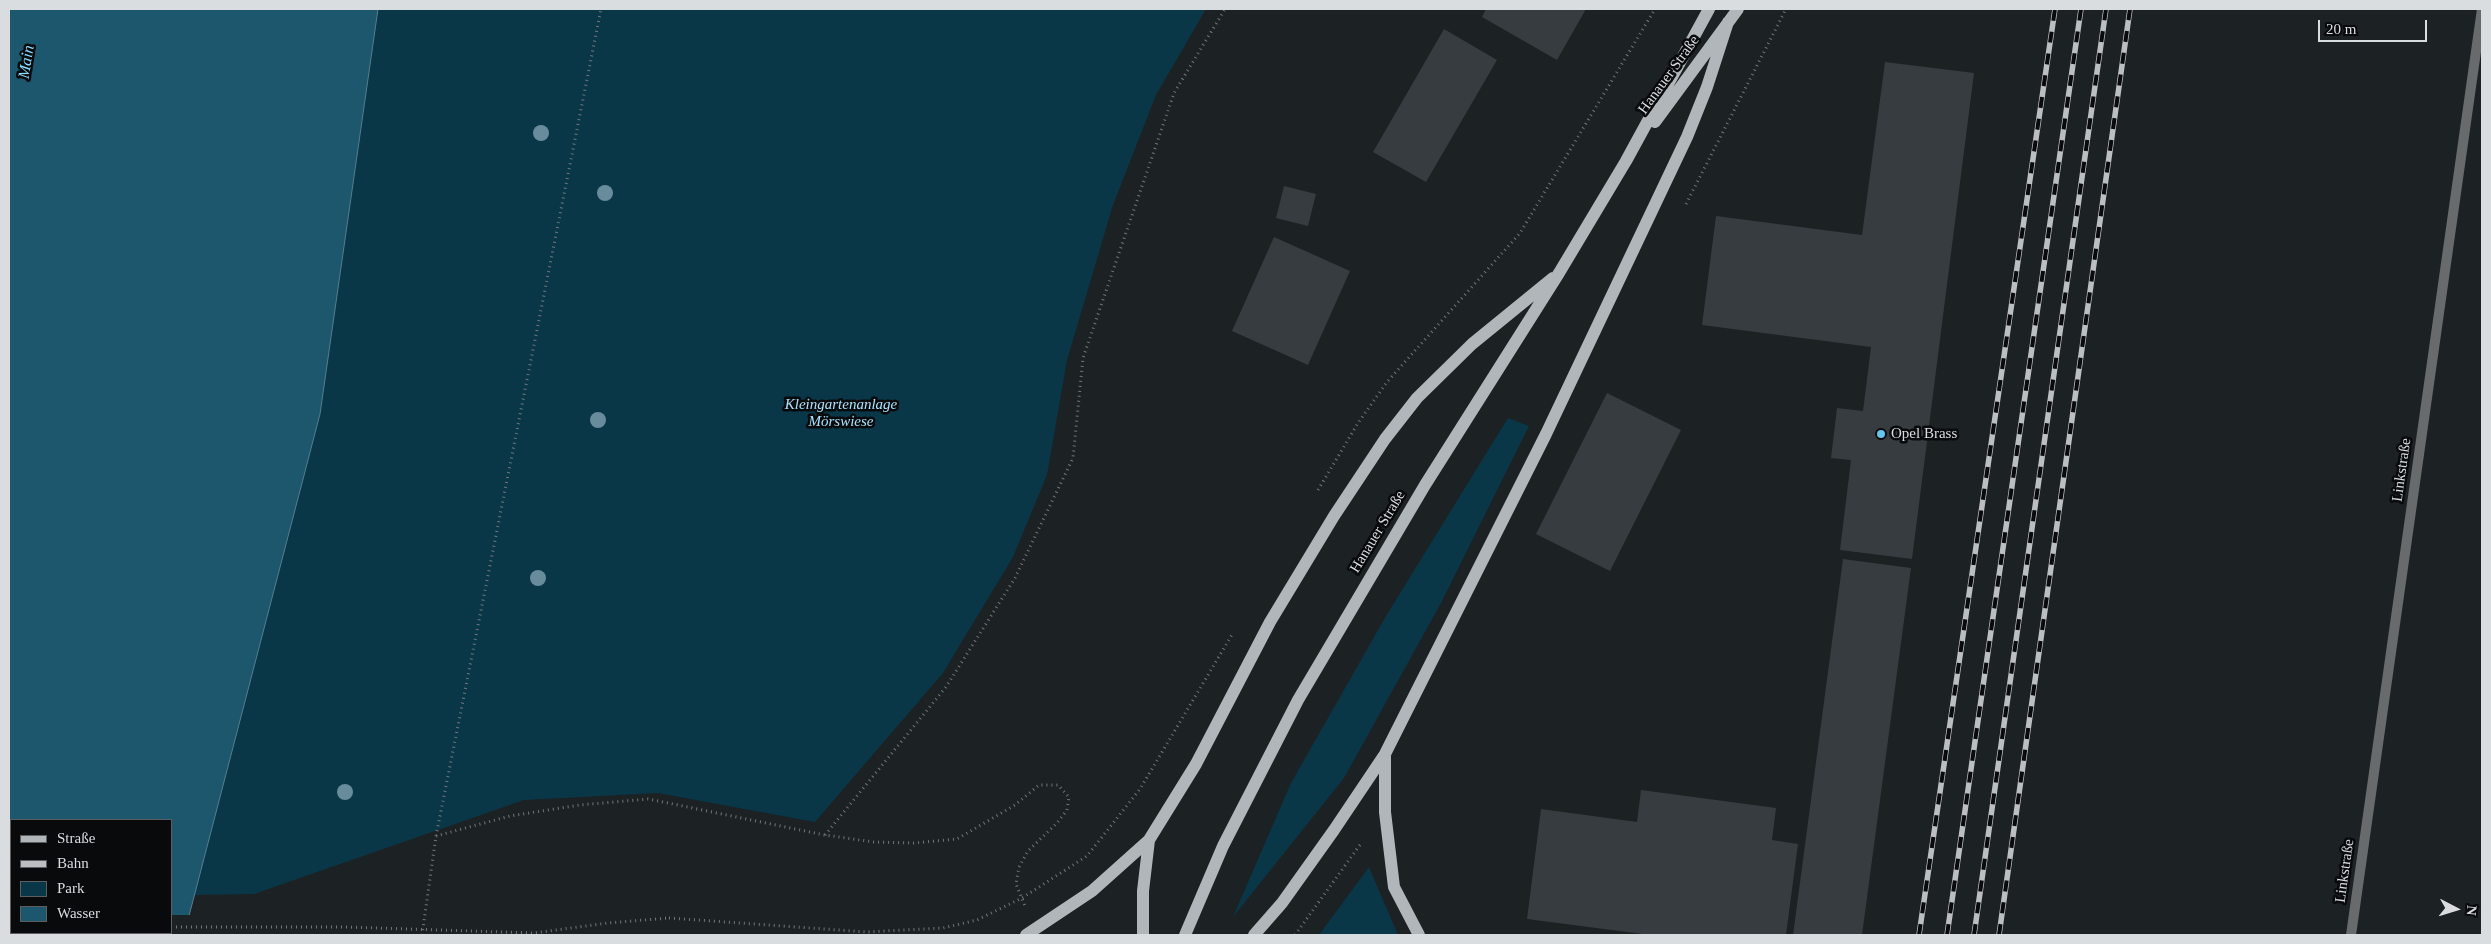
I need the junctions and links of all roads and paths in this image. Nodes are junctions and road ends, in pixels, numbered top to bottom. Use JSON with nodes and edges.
{"nodes":[{"id":1,"x":601,"y":9,"type":"edge"},
{"id":2,"x":1225,"y":9,"type":"edge"},
{"id":3,"x":1709,"y":9,"type":"edge"},
{"id":4,"x":1738,"y":9,"type":"edge"},
{"id":5,"x":1786,"y":9,"type":"edge"},
{"id":6,"x":2482,"y":9,"type":"edge"},
{"id":7,"x":1728,"y":22,"type":"junction"},
{"id":8,"x":1626,"y":161,"type":"junction"},
{"id":9,"x":1682,"y":211,"type":"dead end"},
{"id":10,"x":1559,"y":273,"type":"junction"},
{"id":11,"x":1385,"y":754,"type":"junction"},
{"id":12,"x":1384,"y":812,"type":"junction"},
{"id":13,"x":825,"y":835,"type":"junction"},
{"id":14,"x":436,"y":836,"type":"junction"},
{"id":15,"x":1149,"y":840,"type":"junction"},
{"id":16,"x":172,"y":927,"type":"edge"},
{"id":17,"x":422,"y":935,"type":"edge"},
{"id":18,"x":1026,"y":935,"type":"edge"},
{"id":19,"x":1143,"y":935,"type":"edge"},
{"id":20,"x":1185,"y":935,"type":"edge"},
{"id":21,"x":1254,"y":935,"type":"edge"},
{"id":22,"x":1296,"y":935,"type":"edge"},
{"id":23,"x":1419,"y":935,"type":"edge"},
{"id":24,"x":2351,"y":935,"type":"edge"}],
"edges":[{"from":1,"to":14,"type":"path"},
{"from":2,"to":13,"type":"path"},
{"from":3,"to":8,"type":"main road","name":"Hanauer Straße"},
{"from":4,"to":7,"type":"main road","name":"Hanauer Straße"},
{"from":5,"to":9,"type":"path"},
{"from":6,"to":24,"type":"street","name":"Linkstraße"},
{"from":7,"to":8,"type":"main road","name":"Hanauer Straße"},
{"from":7,"to":11,"type":"main road"},
{"from":8,"to":10,"type":"main road","name":"Hanauer Straße"},
{"from":10,"to":15,"type":"main road"},
{"from":10,"to":20,"type":"main road","name":"Hanauer Straße"},
{"from":11,"to":12,"type":"main road"},
{"from":11,"to":21,"type":"main road"},
{"from":12,"to":22,"type":"path"},
{"from":12,"to":23,"type":"main road"},
{"from":13,"to":14,"type":"path"},
{"from":13,"to":16,"type":"path","bridge":true},
{"from":14,"to":17,"type":"path"},
{"from":15,"to":18,"type":"main road"},
{"from":15,"to":19,"type":"main road"}]}
